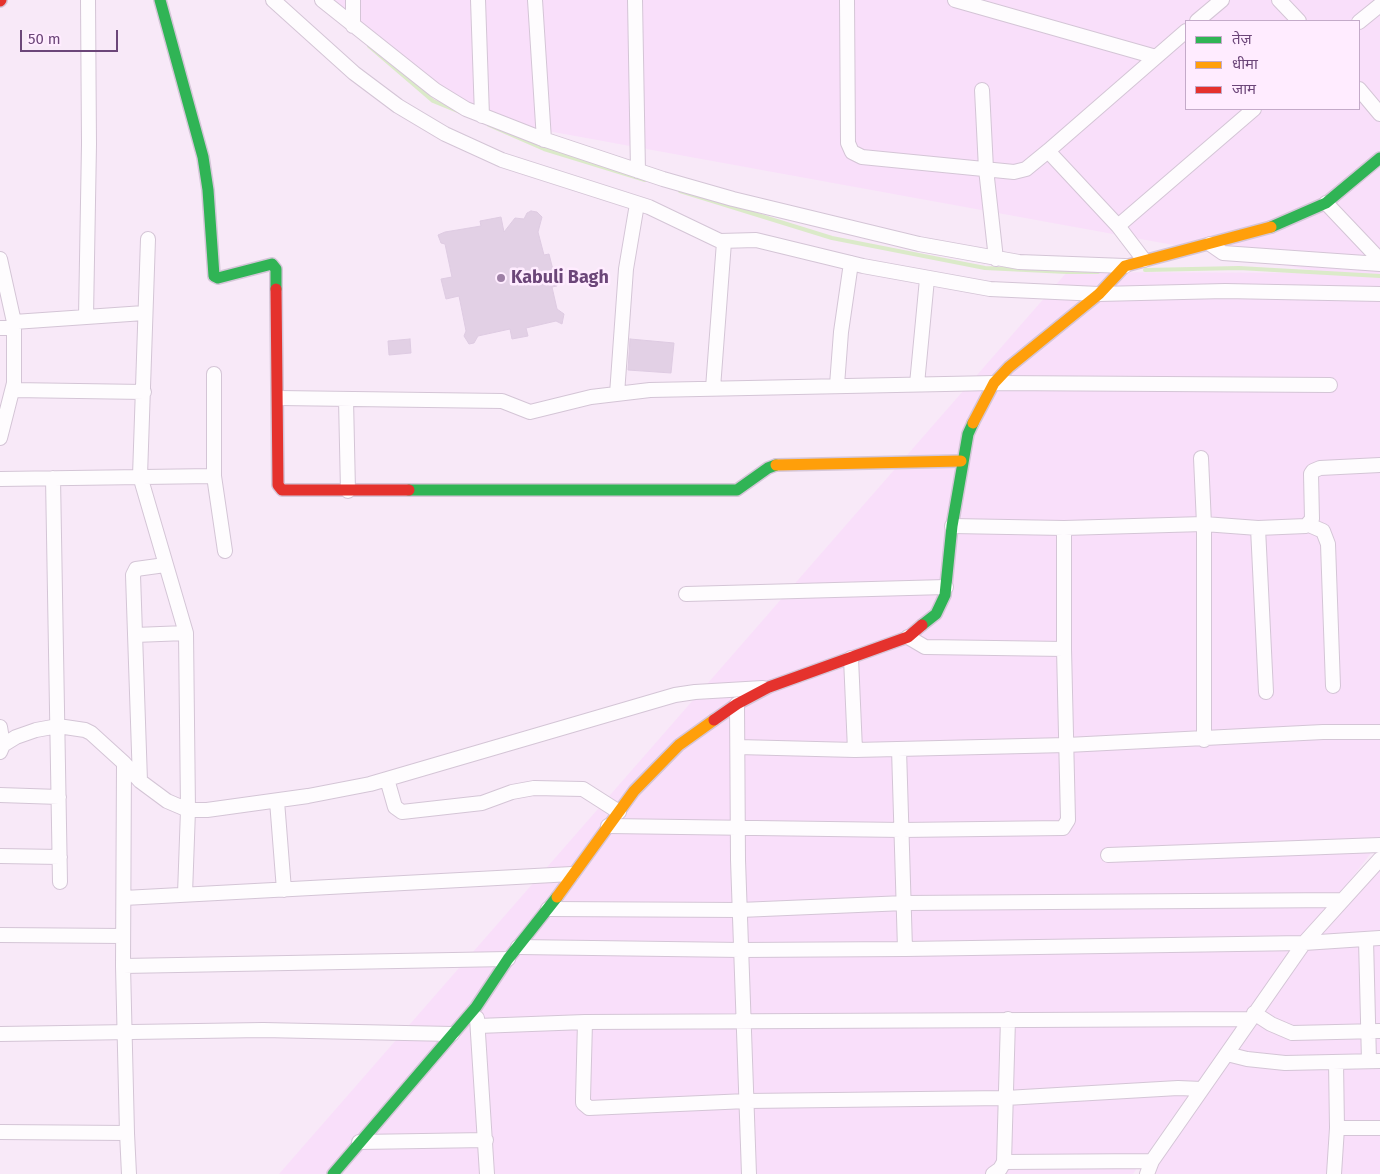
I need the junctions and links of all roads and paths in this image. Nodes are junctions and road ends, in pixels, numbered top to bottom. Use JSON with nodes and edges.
{"nodes":[{"id":1,"x":88,"y":0,"type":"edge"},
{"id":2,"x":160,"y":0,"type":"edge"},
{"id":3,"x":273,"y":0,"type":"edge"},
{"id":4,"x":322,"y":0,"type":"edge"},
{"id":5,"x":353,"y":0,"type":"edge"},
{"id":6,"x":478,"y":0,"type":"edge"},
{"id":7,"x":535,"y":0,"type":"edge"},
{"id":8,"x":635,"y":0,"type":"edge"},
{"id":9,"x":847,"y":0,"type":"edge"},
{"id":10,"x":955,"y":0,"type":"edge"},
{"id":11,"x":1222,"y":0,"type":"edge"},
{"id":12,"x":1279,"y":0,"type":"edge"},
{"id":13,"x":1380,"y":5,"type":"edge"},
{"id":14,"x":1198,"y":20,"type":"edge"},
{"id":15,"x":1298,"y":20,"type":"edge"},
{"id":16,"x":1360,"y":21,"type":"edge"},
{"id":17,"x":353,"y":26,"type":"junction"},
{"id":18,"x":1185,"y":32,"type":"edge"},
{"id":19,"x":1156,"y":57,"type":"junction"},
{"id":20,"x":982,"y":90,"type":"dead end"},
{"id":21,"x":1360,"y":90,"type":"edge"},
{"id":22,"x":1253,"y":110,"type":"edge"},
{"id":23,"x":1380,"y":114,"type":"edge"},
{"id":24,"x":482,"y":116,"type":"junction"},
{"id":25,"x":544,"y":140,"type":"junction"},
{"id":26,"x":1048,"y":151,"type":"junction"},
{"id":27,"x":1380,"y":158,"type":"edge"},
{"id":28,"x":986,"y":170,"type":"junction"},
{"id":29,"x":638,"y":171,"type":"junction"},
{"id":30,"x":1326,"y":202,"type":"junction"},
{"id":31,"x":637,"y":204,"type":"junction"},
{"id":32,"x":1118,"y":226,"type":"junction"},
{"id":33,"x":148,"y":239,"type":"dead end"},
{"id":34,"x":724,"y":242,"type":"junction"},
{"id":35,"x":1210,"y":244,"type":"junction"},
{"id":36,"x":0,"y":259,"type":"edge"},
{"id":37,"x":996,"y":259,"type":"junction"},
{"id":38,"x":1144,"y":260,"type":"junction"},
{"id":39,"x":1380,"y":260,"type":"edge"},
{"id":40,"x":851,"y":263,"type":"junction"},
{"id":41,"x":1380,"y":264,"type":"edge"},
{"id":42,"x":1124,"y":268,"type":"junction"},
{"id":43,"x":927,"y":279,"type":"junction"},
{"id":44,"x":1101,"y":291,"type":"junction"},
{"id":45,"x":1380,"y":294,"type":"edge"},
{"id":46,"x":144,"y":313,"type":"junction"},
{"id":47,"x":86,"y":317,"type":"junction"},
{"id":48,"x":9,"y":326,"type":"edge"},
{"id":49,"x":214,"y":374,"type":"dead end"},
{"id":50,"x":994,"y":383,"type":"junction"},
{"id":51,"x":918,"y":384,"type":"junction"},
{"id":52,"x":837,"y":385,"type":"junction"},
{"id":53,"x":1330,"y":385,"type":"dead end"},
{"id":54,"x":713,"y":388,"type":"junction"},
{"id":55,"x":14,"y":390,"type":"junction"},
{"id":56,"x":144,"y":392,"type":"junction"},
{"id":57,"x":617,"y":394,"type":"junction"},
{"id":58,"x":279,"y":398,"type":"junction"},
{"id":59,"x":346,"y":399,"type":"junction"},
{"id":60,"x":0,"y":438,"type":"edge"},
{"id":61,"x":1201,"y":458,"type":"dead end"},
{"id":62,"x":961,"y":461,"type":"junction"},
{"id":63,"x":1380,"y":465,"type":"edge"},
{"id":64,"x":140,"y":476,"type":"junction"},
{"id":65,"x":214,"y":476,"type":"junction"},
{"id":66,"x":0,"y":478,"type":"edge"},
{"id":67,"x":53,"y":478,"type":"junction"},
{"id":68,"x":348,"y":491,"type":"junction"},
{"id":69,"x":1204,"y":524,"type":"junction"},
{"id":70,"x":1309,"y":525,"type":"junction"},
{"id":71,"x":952,"y":526,"type":"junction"},
{"id":72,"x":1064,"y":528,"type":"junction"},
{"id":73,"x":1258,"y":528,"type":"junction"},
{"id":74,"x":225,"y":551,"type":"dead end"},
{"id":75,"x":165,"y":565,"type":"junction"},
{"id":76,"x":946,"y":587,"type":"junction"},
{"id":77,"x":686,"y":594,"type":"dead end"},
{"id":78,"x":186,"y":633,"type":"junction"},
{"id":79,"x":135,"y":635,"type":"junction"},
{"id":80,"x":908,"y":637,"type":"junction"},
{"id":81,"x":1064,"y":649,"type":"junction"},
{"id":82,"x":851,"y":658,"type":"junction"},
{"id":83,"x":1333,"y":686,"type":"dead end"},
{"id":84,"x":769,"y":687,"type":"junction"},
{"id":85,"x":1266,"y":692,"type":"dead end"},
{"id":86,"x":737,"y":704,"type":"junction"},
{"id":87,"x":58,"y":726,"type":"junction"},
{"id":88,"x":0,"y":727,"type":"edge"},
{"id":89,"x":1380,"y":732,"type":"edge"},
{"id":90,"x":1204,"y":740,"type":"junction"},
{"id":91,"x":1067,"y":745,"type":"junction"},
{"id":92,"x":738,"y":747,"type":"junction"},
{"id":93,"x":1,"y":749,"type":"edge"},
{"id":94,"x":899,"y":749,"type":"junction"},
{"id":95,"x":855,"y":750,"type":"junction"},
{"id":96,"x":124,"y":763,"type":"junction"},
{"id":97,"x":387,"y":779,"type":"junction"},
{"id":98,"x":140,"y":781,"type":"junction"},
{"id":99,"x":0,"y":795,"type":"edge"},
{"id":100,"x":59,"y":797,"type":"junction"},
{"id":101,"x":277,"y":801,"type":"junction"},
{"id":102,"x":188,"y":810,"type":"junction"},
{"id":103,"x":619,"y":812,"type":"junction"},
{"id":104,"x":608,"y":826,"type":"junction"},
{"id":105,"x":738,"y":827,"type":"junction"},
{"id":106,"x":902,"y":830,"type":"junction"},
{"id":107,"x":1380,"y":845,"type":"edge"},
{"id":108,"x":0,"y":856,"type":"edge"},
{"id":109,"x":1108,"y":856,"type":"dead end"},
{"id":110,"x":60,"y":857,"type":"junction"},
{"id":111,"x":1380,"y":859,"type":"edge"},
{"id":112,"x":572,"y":874,"type":"junction"},
{"id":113,"x":60,"y":882,"type":"dead end"},
{"id":114,"x":284,"y":890,"type":"junction"},
{"id":115,"x":185,"y":894,"type":"junction"},
{"id":116,"x":124,"y":898,"type":"junction"},
{"id":117,"x":1344,"y":900,"type":"junction"},
{"id":118,"x":905,"y":902,"type":"junction"},
{"id":119,"x":548,"y":909,"type":"junction"},
{"id":120,"x":740,"y":910,"type":"junction"},
{"id":121,"x":0,"y":935,"type":"edge"},
{"id":122,"x":124,"y":936,"type":"junction"},
{"id":123,"x":1380,"y":938,"type":"edge"},
{"id":124,"x":1366,"y":939,"type":"junction"},
{"id":125,"x":1304,"y":943,"type":"junction"},
{"id":126,"x":518,"y":948,"type":"junction"},
{"id":127,"x":905,"y":949,"type":"junction"},
{"id":128,"x":741,"y":950,"type":"junction"},
{"id":129,"x":508,"y":959,"type":"junction"},
{"id":130,"x":123,"y":966,"type":"junction"},
{"id":131,"x":1373,"y":979,"type":"edge"},
{"id":132,"x":476,"y":1007,"type":"junction"},
{"id":133,"x":1252,"y":1016,"type":"junction"},
{"id":134,"x":1008,"y":1019,"type":"junction"},
{"id":135,"x":585,"y":1022,"type":"junction"},
{"id":136,"x":744,"y":1023,"type":"junction"},
{"id":137,"x":478,"y":1026,"type":"junction"},
{"id":138,"x":1373,"y":1031,"type":"edge"},
{"id":139,"x":126,"y":1033,"type":"junction"},
{"id":140,"x":0,"y":1034,"type":"edge"},
{"id":141,"x":452,"y":1034,"type":"junction"},
{"id":142,"x":1227,"y":1054,"type":"junction"},
{"id":143,"x":1374,"y":1061,"type":"edge"},
{"id":144,"x":1336,"y":1062,"type":"junction"},
{"id":145,"x":1202,"y":1089,"type":"junction"},
{"id":146,"x":1006,"y":1098,"type":"junction"},
{"id":147,"x":747,"y":1102,"type":"junction"},
{"id":148,"x":1336,"y":1128,"type":"junction"},
{"id":149,"x":1380,"y":1128,"type":"edge"},
{"id":150,"x":0,"y":1132,"type":"edge"},
{"id":151,"x":127,"y":1133,"type":"junction"},
{"id":152,"x":486,"y":1140,"type":"junction"},
{"id":153,"x":360,"y":1142,"type":"junction"},
{"id":154,"x":1152,"y":1161,"type":"junction"},
{"id":155,"x":1004,"y":1162,"type":"junction"},
{"id":156,"x":129,"y":1174,"type":"edge"},
{"id":157,"x":333,"y":1174,"type":"edge"},
{"id":158,"x":487,"y":1174,"type":"edge"},
{"id":159,"x":750,"y":1174,"type":"edge"},
{"id":160,"x":993,"y":1174,"type":"edge"},
{"id":161,"x":1147,"y":1174,"type":"edge"},
{"id":162,"x":1334,"y":1174,"type":"edge"}],
"edges":[{"from":1,"to":47,"type":"street"},
{"from":2,"to":58,"type":"street"},
{"from":3,"to":31,"type":"street"},
{"from":4,"to":17,"type":"street"},
{"from":5,"to":17,"type":"street"},
{"from":6,"to":24,"type":"street"},
{"from":7,"to":25,"type":"street"},
{"from":8,"to":29,"type":"street"},
{"from":9,"to":28,"type":"street"},
{"from":10,"to":19,"type":"street"},
{"from":11,"to":14,"type":"street"},
{"from":12,"to":15,"type":"street"},
{"from":13,"to":16,"type":"street"},
{"from":17,"to":24,"type":"street"},
{"from":18,"to":19,"type":"street"},
{"from":19,"to":26,"type":"street"},
{"from":20,"to":28,"type":"street"},
{"from":21,"to":23,"type":"street"},
{"from":22,"to":32,"type":"street"},
{"from":24,"to":25,"type":"street"},
{"from":25,"to":29,"type":"street"},
{"from":26,"to":28,"type":"street"},
{"from":26,"to":32,"type":"street"},
{"from":27,"to":30,"type":"street"},
{"from":28,"to":37,"type":"street"},
{"from":29,"to":37,"type":"street"},
{"from":30,"to":35,"type":"street"},
{"from":30,"to":39,"type":"street"},
{"from":31,"to":34,"type":"street"},
{"from":31,"to":57,"type":"street"},
{"from":32,"to":38,"type":"street"},
{"from":33,"to":46,"type":"street"},
{"from":34,"to":40,"type":"street"},
{"from":34,"to":54,"type":"street"},
{"from":35,"to":38,"type":"street"},
{"from":35,"to":41,"type":"street"},
{"from":36,"to":48,"type":"street"},
{"from":37,"to":42,"type":"street"},
{"from":38,"to":42,"type":"street"},
{"from":40,"to":43,"type":"street"},
{"from":40,"to":52,"type":"street"},
{"from":42,"to":44,"type":"street"},
{"from":43,"to":44,"type":"street"},
{"from":43,"to":51,"type":"street"},
{"from":44,"to":45,"type":"street"},
{"from":44,"to":50,"type":"street"},
{"from":46,"to":47,"type":"street"},
{"from":46,"to":56,"type":"street"},
{"from":47,"to":48,"type":"street"},
{"from":48,"to":55,"type":"street"},
{"from":49,"to":65,"type":"street"},
{"from":50,"to":51,"type":"street"},
{"from":50,"to":53,"type":"street"},
{"from":50,"to":62,"type":"street"},
{"from":51,"to":52,"type":"street"},
{"from":52,"to":54,"type":"street"},
{"from":54,"to":57,"type":"street"},
{"from":55,"to":56,"type":"street"},
{"from":55,"to":60,"type":"street"},
{"from":56,"to":64,"type":"street"},
{"from":57,"to":59,"type":"street"},
{"from":58,"to":59,"type":"street"},
{"from":58,"to":68,"type":"street"},
{"from":59,"to":68,"type":"street"},
{"from":61,"to":69,"type":"street"},
{"from":62,"to":68,"type":"street"},
{"from":62,"to":71,"type":"street"},
{"from":63,"to":70,"type":"street"},
{"from":64,"to":65,"type":"street"},
{"from":64,"to":67,"type":"street"},
{"from":64,"to":75,"type":"street"},
{"from":65,"to":74,"type":"street"},
{"from":66,"to":67,"type":"street"},
{"from":67,"to":87,"type":"street"},
{"from":69,"to":72,"type":"street"},
{"from":69,"to":73,"type":"street"},
{"from":69,"to":90,"type":"street"},
{"from":70,"to":73,"type":"street"},
{"from":70,"to":83,"type":"street"},
{"from":71,"to":72,"type":"street"},
{"from":71,"to":76,"type":"street"},
{"from":72,"to":81,"type":"street"},
{"from":73,"to":85,"type":"street"},
{"from":75,"to":78,"type":"street"},
{"from":75,"to":79,"type":"street"},
{"from":76,"to":77,"type":"street"},
{"from":76,"to":80,"type":"street"},
{"from":78,"to":79,"type":"street"},
{"from":78,"to":102,"type":"street"},
{"from":79,"to":98,"type":"street"},
{"from":80,"to":81,"type":"street"},
{"from":80,"to":82,"type":"street"},
{"from":81,"to":91,"type":"street"},
{"from":82,"to":84,"type":"street"},
{"from":82,"to":95,"type":"street"},
{"from":84,"to":86,"type":"street"},
{"from":84,"to":97,"type":"street"},
{"from":86,"to":92,"type":"street"},
{"from":86,"to":103,"type":"street"},
{"from":87,"to":93,"type":"street"},
{"from":87,"to":96,"type":"street"},
{"from":87,"to":100,"type":"street"},
{"from":88,"to":93,"type":"street"},
{"from":89,"to":90,"type":"street"},
{"from":90,"to":91,"type":"street"},
{"from":91,"to":94,"type":"street"},
{"from":91,"to":106,"type":"street"},
{"from":92,"to":95,"type":"street"},
{"from":92,"to":105,"type":"street"},
{"from":94,"to":95,"type":"street"},
{"from":94,"to":106,"type":"street"},
{"from":96,"to":98,"type":"street"},
{"from":96,"to":116,"type":"street"},
{"from":97,"to":101,"type":"street"},
{"from":97,"to":103,"type":"street"},
{"from":98,"to":102,"type":"street"},
{"from":99,"to":100,"type":"street"},
{"from":100,"to":110,"type":"street"},
{"from":101,"to":102,"type":"street"},
{"from":101,"to":114,"type":"street"},
{"from":102,"to":115,"type":"street"},
{"from":103,"to":104,"type":"street"},
{"from":104,"to":105,"type":"street"},
{"from":104,"to":112,"type":"street"},
{"from":105,"to":106,"type":"street"},
{"from":105,"to":120,"type":"street"},
{"from":106,"to":118,"type":"street"},
{"from":107,"to":109,"type":"street"},
{"from":108,"to":110,"type":"street"},
{"from":110,"to":113,"type":"street"},
{"from":111,"to":117,"type":"street"},
{"from":112,"to":114,"type":"street"},
{"from":112,"to":119,"type":"street"},
{"from":114,"to":115,"type":"street"},
{"from":115,"to":116,"type":"street"},
{"from":116,"to":122,"type":"street"},
{"from":117,"to":118,"type":"street"},
{"from":117,"to":125,"type":"street"},
{"from":118,"to":120,"type":"street"},
{"from":118,"to":127,"type":"street"},
{"from":119,"to":120,"type":"street"},
{"from":119,"to":126,"type":"street"},
{"from":120,"to":128,"type":"street"},
{"from":121,"to":122,"type":"street"},
{"from":122,"to":130,"type":"street"},
{"from":123,"to":124,"type":"street"},
{"from":124,"to":125,"type":"street"},
{"from":124,"to":131,"type":"street"},
{"from":125,"to":127,"type":"street"},
{"from":125,"to":133,"type":"street"},
{"from":126,"to":128,"type":"street"},
{"from":126,"to":129,"type":"street"},
{"from":127,"to":128,"type":"street"},
{"from":128,"to":136,"type":"street"},
{"from":129,"to":130,"type":"street"},
{"from":129,"to":132,"type":"street"},
{"from":130,"to":139,"type":"street"},
{"from":131,"to":138,"type":"street"},
{"from":132,"to":137,"type":"street"},
{"from":132,"to":141,"type":"street"},
{"from":133,"to":134,"type":"street"},
{"from":133,"to":138,"type":"street"},
{"from":133,"to":142,"type":"street"},
{"from":134,"to":136,"type":"street"},
{"from":134,"to":146,"type":"street"},
{"from":135,"to":136,"type":"street"},
{"from":135,"to":137,"type":"street"},
{"from":135,"to":147,"type":"street"},
{"from":136,"to":147,"type":"street"},
{"from":137,"to":152,"type":"street"},
{"from":138,"to":143,"type":"street"},
{"from":139,"to":140,"type":"street"},
{"from":139,"to":141,"type":"street"},
{"from":139,"to":151,"type":"street"},
{"from":141,"to":153,"type":"street"},
{"from":142,"to":144,"type":"street"},
{"from":142,"to":145,"type":"street"},
{"from":143,"to":144,"type":"street"},
{"from":144,"to":148,"type":"street"},
{"from":145,"to":146,"type":"street"},
{"from":145,"to":154,"type":"street"},
{"from":146,"to":147,"type":"street"},
{"from":146,"to":155,"type":"street"},
{"from":147,"to":159,"type":"street"},
{"from":148,"to":149,"type":"street"},
{"from":148,"to":162,"type":"street"},
{"from":150,"to":151,"type":"street"},
{"from":151,"to":156,"type":"street"},
{"from":152,"to":153,"type":"street"},
{"from":152,"to":158,"type":"street"},
{"from":153,"to":157,"type":"street"},
{"from":154,"to":155,"type":"street"},
{"from":154,"to":161,"type":"street"},
{"from":155,"to":160,"type":"street"}]}
